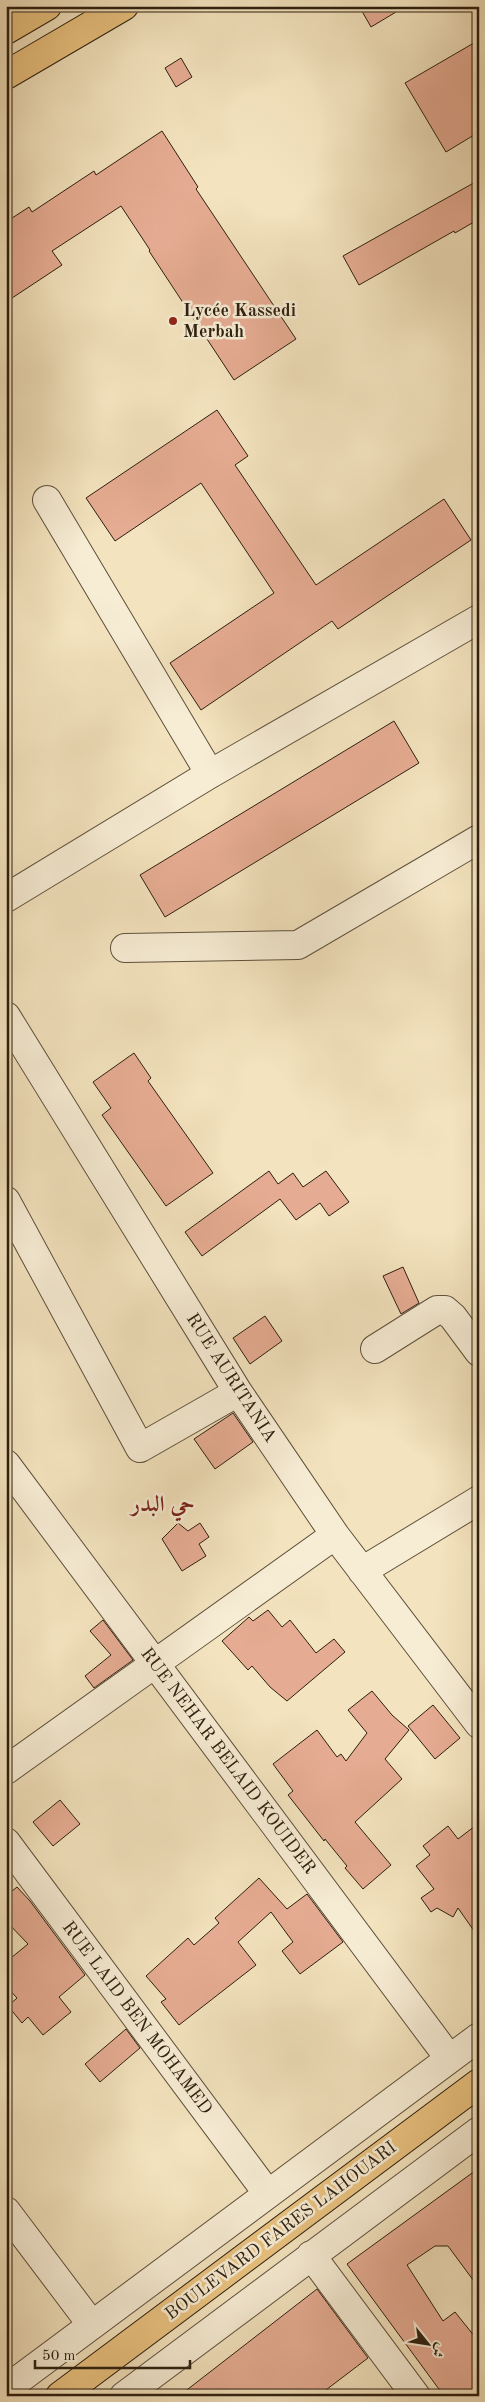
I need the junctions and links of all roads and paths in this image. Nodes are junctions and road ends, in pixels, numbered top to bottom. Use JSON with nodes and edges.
{"nodes":[{"id":1,"x":47,"y":6,"type":"edge"},
{"id":2,"x":124,"y":6,"type":"edge"},
{"id":3,"x":6,"y":30,"type":"edge"},
{"id":4,"x":6,"y":75,"type":"edge"},
{"id":5,"x":47,"y":500,"type":"dead end"},
{"id":6,"x":479,"y":618,"type":"edge"},
{"id":7,"x":210,"y":774,"type":"junction"},
{"id":8,"x":479,"y":839,"type":"edge"},
{"id":9,"x":6,"y":898,"type":"edge"},
{"id":10,"x":125,"y":948,"type":"dead end"},
{"id":11,"x":6,"y":1016,"type":"edge"},
{"id":12,"x":7,"y":1202,"type":"edge"},
{"id":13,"x":374,"y":1349,"type":"dead end"},
{"id":14,"x":479,"y":1352,"type":"edge"},
{"id":15,"x":238,"y":1392,"type":"junction"},
{"id":16,"x":6,"y":1464,"type":"edge"},
{"id":17,"x":479,"y":1500,"type":"edge"},
{"id":18,"x":335,"y":1535,"type":"junction"},
{"id":19,"x":362,"y":1571,"type":"junction"},
{"id":20,"x":156,"y":1664,"type":"junction"},
{"id":21,"x":479,"y":1724,"type":"edge"},
{"id":22,"x":6,"y":1770,"type":"edge"},
{"id":23,"x":6,"y":1842,"type":"edge"},
{"id":24,"x":479,"y":2036,"type":"edge"},
{"id":25,"x":449,"y":2058,"type":"junction"},
{"id":26,"x":479,"y":2083,"type":"edge"},
{"id":27,"x":479,"y":2131,"type":"edge"},
{"id":28,"x":268,"y":2194,"type":"junction"},
{"id":29,"x":6,"y":2210,"type":"edge"},
{"id":30,"x":311,"y":2255,"type":"junction"},
{"id":31,"x":92,"y":2325,"type":"junction"},
{"id":32,"x":6,"y":2389,"type":"edge"},
{"id":33,"x":131,"y":2394,"type":"edge"},
{"id":34,"x":60,"y":2396,"type":"edge"},
{"id":35,"x":416,"y":2396,"type":"edge"}],
"edges":[{"from":1,"to":3,"type":"main road"},
{"from":2,"to":4,"type":"main road"},
{"from":5,"to":7,"type":"street"},
{"from":6,"to":7,"type":"street"},
{"from":7,"to":9,"type":"street"},
{"from":8,"to":10,"type":"street"},
{"from":11,"to":15,"type":"street","name":"RUE AURITANIA"},
{"from":12,"to":15,"type":"street"},
{"from":13,"to":14,"type":"street"},
{"from":15,"to":18,"type":"street","name":"RUE AURITANIA"},
{"from":16,"to":20,"type":"street","name":"RUE NEHAR BELAID KOUIDER"},
{"from":17,"to":19,"type":"street"},
{"from":18,"to":19,"type":"street","name":"RUE AURITANIA"},
{"from":18,"to":20,"type":"street"},
{"from":19,"to":21,"type":"street","name":"RUE AURITANIA"},
{"from":20,"to":22,"type":"street"},
{"from":20,"to":25,"type":"street","name":"RUE NEHAR BELAID KOUIDER"},
{"from":23,"to":28,"type":"street","name":"RUE LAID BEN MOHAMED"},
{"from":24,"to":25,"type":"street"},
{"from":25,"to":28,"type":"street"},
{"from":26,"to":34,"type":"main road","name":"BOULEVARD FARES LAHOUARI"},
{"from":27,"to":30,"type":"street"},
{"from":28,"to":31,"type":"street"},
{"from":29,"to":31,"type":"street"},
{"from":30,"to":33,"type":"street"},
{"from":30,"to":35,"type":"street"},
{"from":31,"to":32,"type":"street"}]}
